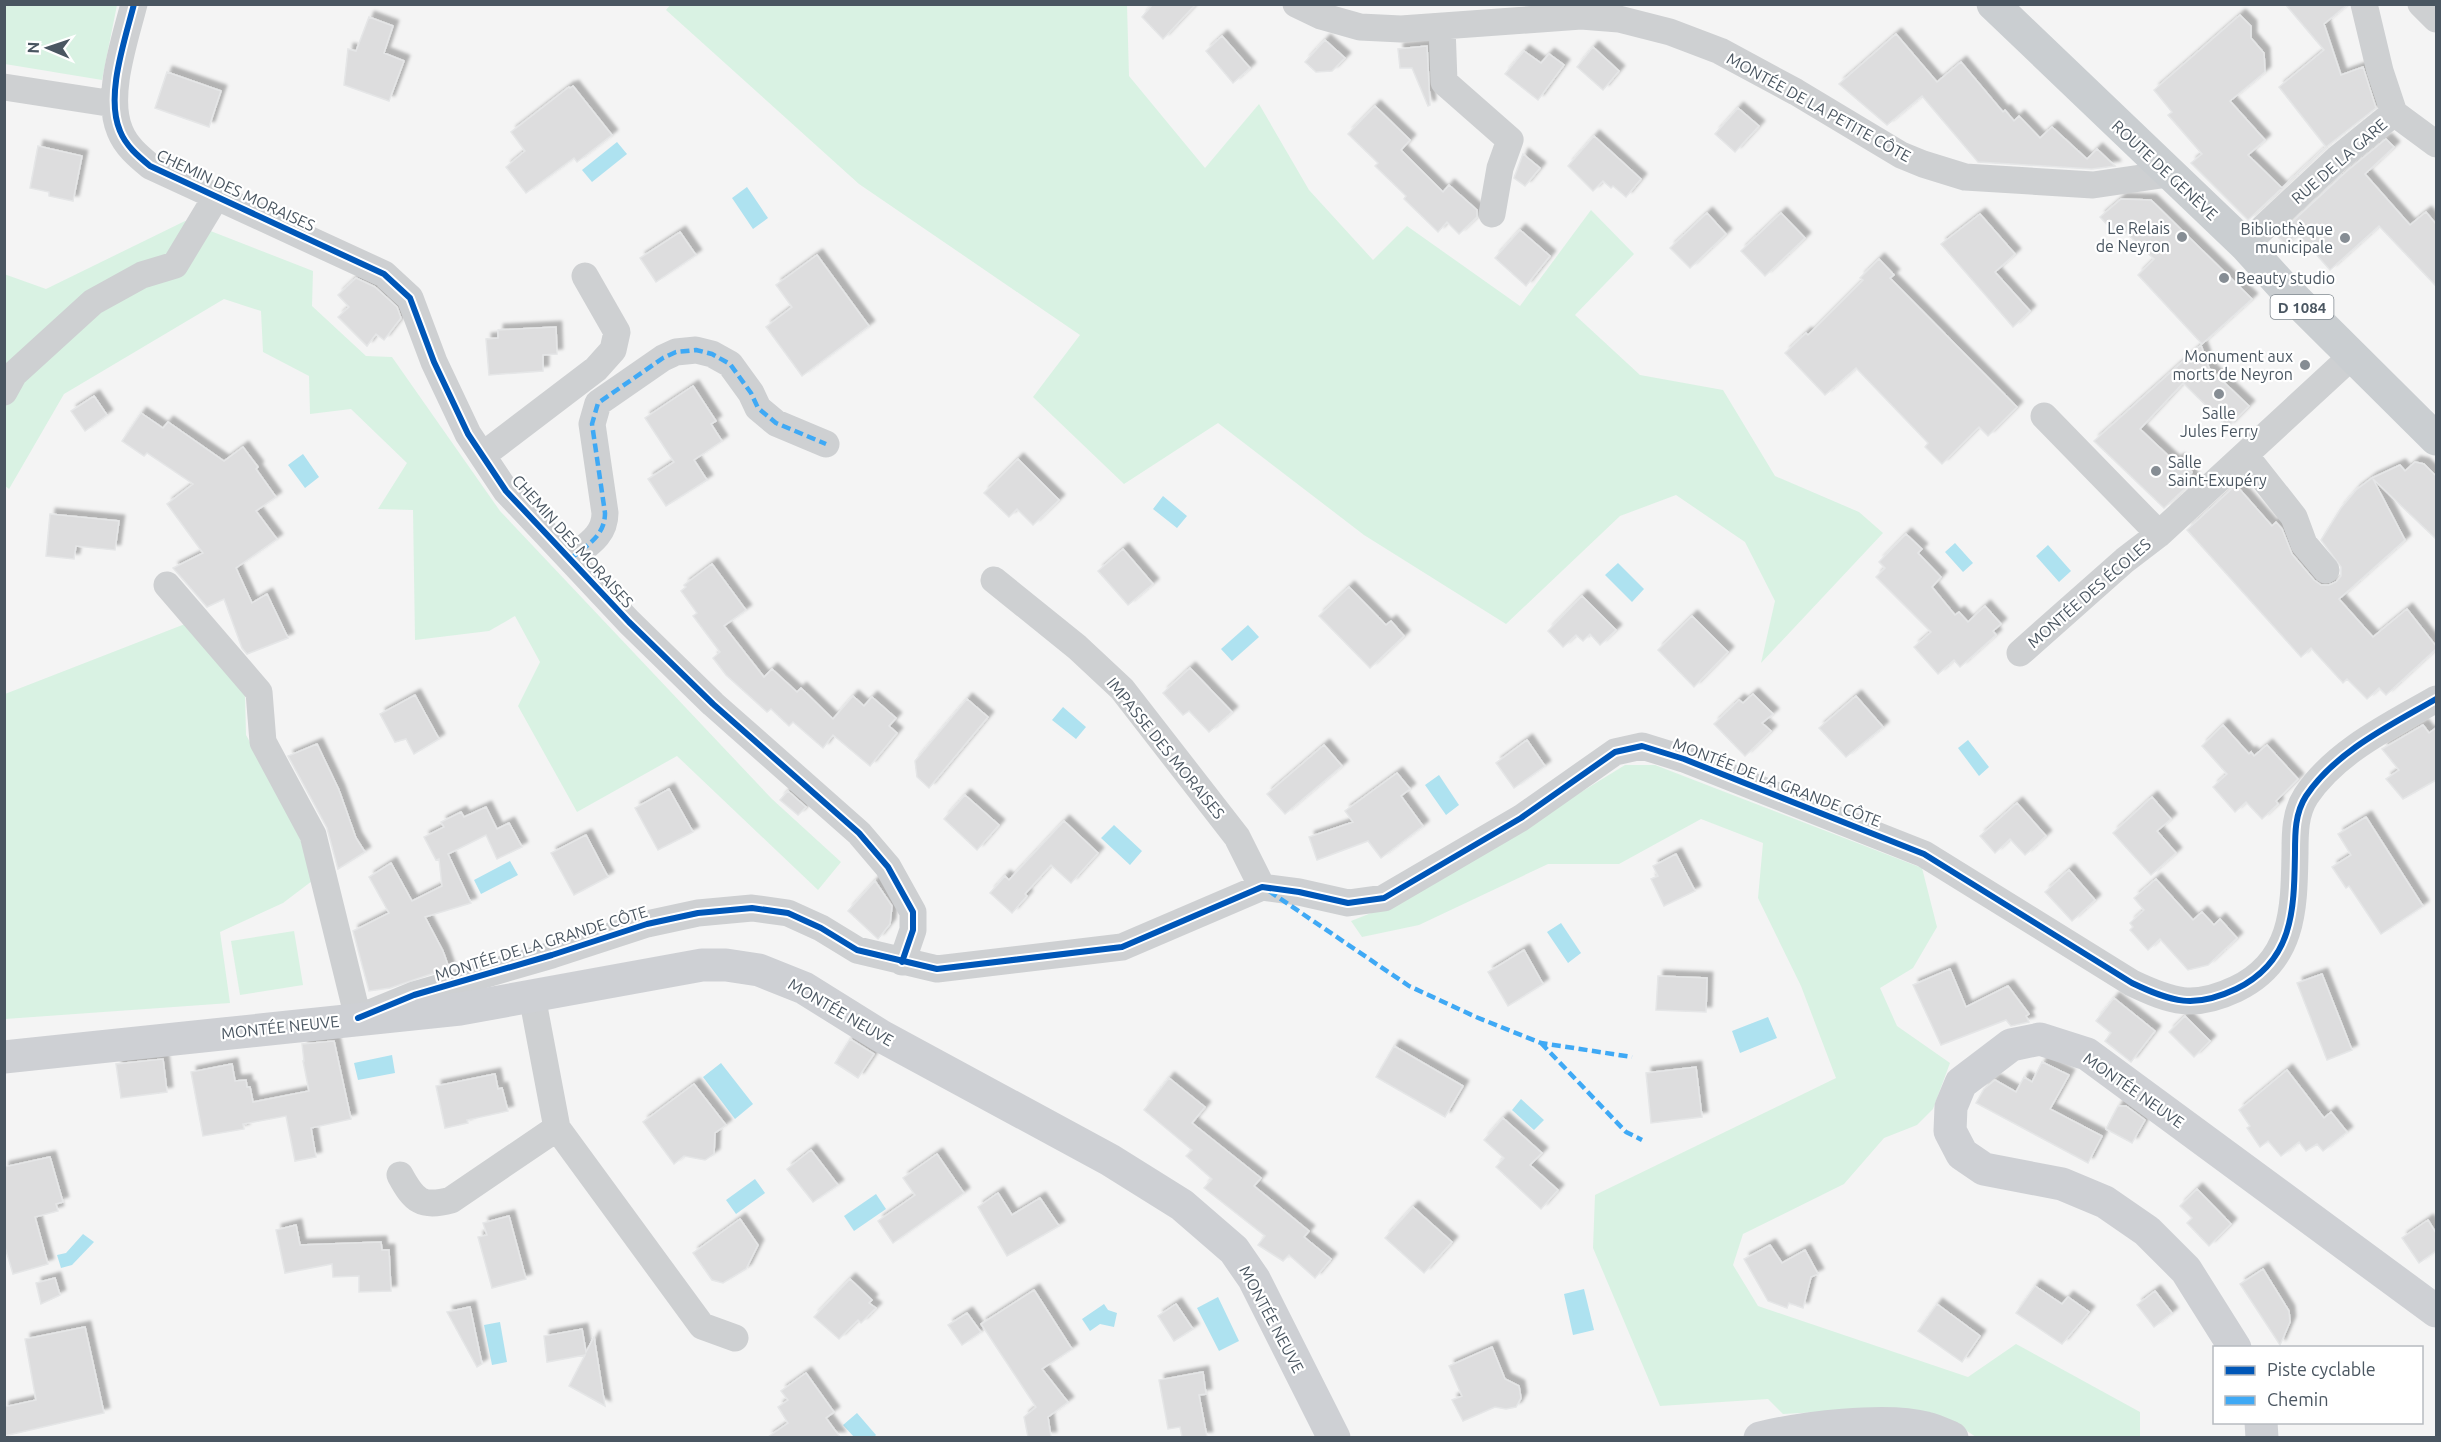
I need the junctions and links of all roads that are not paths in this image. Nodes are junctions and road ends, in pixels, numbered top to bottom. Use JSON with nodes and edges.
{"nodes":[{"id":1,"x":134,"y":4,"type":"edge"},
{"id":2,"x":1296,"y":4,"type":"edge"},
{"id":3,"x":1993,"y":4,"type":"edge"},
{"id":4,"x":2364,"y":4,"type":"edge"},
{"id":5,"x":2421,"y":4,"type":"edge"},
{"id":6,"x":2436,"y":19,"type":"edge"},
{"id":7,"x":1442,"y":26,"type":"junction"},
{"id":8,"x":4,"y":87,"type":"edge"},
{"id":9,"x":114,"y":104,"type":"junction"},
{"id":10,"x":2394,"y":113,"type":"junction"},
{"id":11,"x":2436,"y":144,"type":"edge"},
{"id":12,"x":2169,"y":174,"type":"junction"},
{"id":13,"x":216,"y":197,"type":"junction"},
{"id":14,"x":1492,"y":214,"type":"dead end"},
{"id":15,"x":2245,"y":245,"type":"junction"},
{"id":16,"x":585,"y":276,"type":"dead end"},
{"id":17,"x":2352,"y":356,"type":"junction"},
{"id":18,"x":4,"y":392,"type":"edge"},
{"id":19,"x":2044,"y":417,"type":"dead end"},
{"id":20,"x":2436,"y":439,"type":"edge"},
{"id":21,"x":826,"y":444,"type":"dead end"},
{"id":22,"x":2245,"y":454,"type":"junction"},
{"id":23,"x":483,"y":455,"type":"junction"},
{"id":24,"x":2158,"y":534,"type":"junction"},
{"id":25,"x":570,"y":559,"type":"junction"},
{"id":26,"x":2326,"y":570,"type":"dead end"},
{"id":27,"x":994,"y":579,"type":"dead end"},
{"id":28,"x":167,"y":585,"type":"dead end"},
{"id":29,"x":2020,"y":653,"type":"dead end"},
{"id":30,"x":2436,"y":699,"type":"edge"},
{"id":31,"x":1262,"y":886,"type":"junction"},
{"id":32,"x":910,"y":964,"type":"junction"},
{"id":33,"x":532,"y":996,"type":"junction"},
{"id":34,"x":358,"y":1018,"type":"junction"},
{"id":35,"x":4,"y":1057,"type":"edge"},
{"id":36,"x":557,"y":1128,"type":"junction"},
{"id":37,"x":400,"y":1175,"type":"dead end"},
{"id":38,"x":2436,"y":1311,"type":"edge"},
{"id":39,"x":735,"y":1338,"type":"dead end"},
{"id":40,"x":2234,"y":1346,"type":"edge"},
{"id":41,"x":1334,"y":1437,"type":"edge"},
{"id":42,"x":1760,"y":1437,"type":"edge"},
{"id":43,"x":1952,"y":1437,"type":"edge"}],
"edges":[{"from":1,"to":9,"type":"street"},
{"from":2,"to":7,"type":"street","name":"MONTÉE DE LA PETITE CÔTE"},
{"from":3,"to":12,"type":"main road","name":"ROUTE DE GENÈVE","number":"D 1084"},
{"from":4,"to":10,"type":"street"},
{"from":5,"to":6,"type":"street"},
{"from":7,"to":12,"type":"street","name":"MONTÉE DE LA PETITE CÔTE"},
{"from":7,"to":14,"type":"street"},
{"from":8,"to":9,"type":"street"},
{"from":9,"to":13,"type":"street","name":"CHEMIN DES MORAISES"},
{"from":10,"to":11,"type":"street","name":"RUE DE LA GARE"},
{"from":10,"to":15,"type":"street","name":"RUE DE LA GARE"},
{"from":12,"to":15,"type":"main road","name":"ROUTE DE GENÈVE","number":"D 1084"},
{"from":13,"to":18,"type":"street"},
{"from":13,"to":23,"type":"street","name":"CHEMIN DES MORAISES"},
{"from":15,"to":17,"type":"main road","name":"ROUTE DE GENÈVE","number":"D 1084"},
{"from":16,"to":23,"type":"street"},
{"from":17,"to":20,"type":"main road","name":"ROUTE DE GENÈVE","number":"D 1084"},
{"from":17,"to":22,"type":"street","name":"MONTÉE DES ÉCOLES"},
{"from":19,"to":24,"type":"street","name":"MONTÉE DES ÉCOLES"},
{"from":21,"to":25,"type":"street"},
{"from":22,"to":24,"type":"street","name":"MONTÉE DES ÉCOLES"},
{"from":22,"to":26,"type":"street"},
{"from":23,"to":25,"type":"street","name":"CHEMIN DES MORAISES"},
{"from":24,"to":29,"type":"street","name":"MONTÉE DES ÉCOLES"},
{"from":25,"to":32,"type":"street","name":"CHEMIN DES MORAISES"},
{"from":27,"to":31,"type":"street","name":"IMPASSE DES MORAISES"},
{"from":28,"to":34,"type":"street"},
{"from":30,"to":31,"type":"street","name":"MONTÉE DE LA GRANDE CÔTE"},
{"from":31,"to":32,"type":"street","name":"MONTÉE DE LA GRANDE CÔTE"},
{"from":32,"to":34,"type":"street","name":"MONTÉE DE LA GRANDE CÔTE"},
{"from":33,"to":34,"type":"street","name":"MONTÉE NEUVE"},
{"from":33,"to":36,"type":"street"},
{"from":33,"to":41,"type":"street","name":"MONTÉE NEUVE"},
{"from":34,"to":35,"type":"street","name":"MONTÉE NEUVE"},
{"from":36,"to":37,"type":"street"},
{"from":36,"to":39,"type":"street"},
{"from":38,"to":40,"type":"street","name":"MONTÉE NEUVE"},
{"from":42,"to":43,"type":"street"}]}
